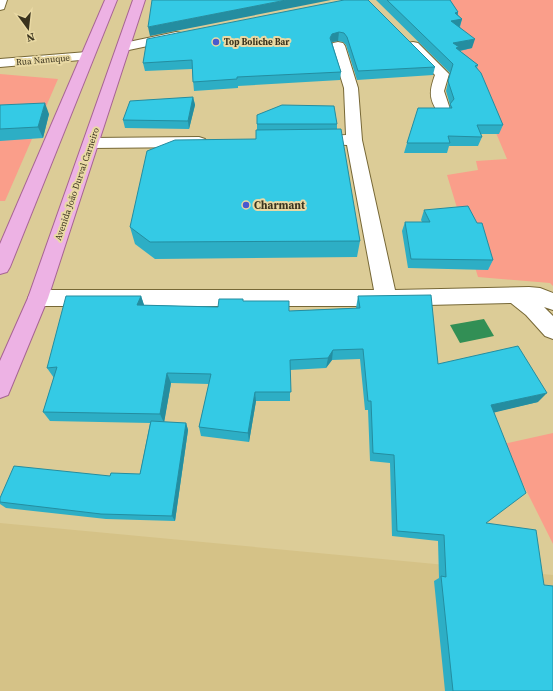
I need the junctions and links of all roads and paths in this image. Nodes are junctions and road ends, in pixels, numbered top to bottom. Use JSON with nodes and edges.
{"nodes":[{"id":1,"x":1,"y":0,"type":"edge"},
{"id":2,"x":111,"y":0,"type":"edge"},
{"id":3,"x":139,"y":0,"type":"edge"},
{"id":4,"x":0,"y":6,"type":"edge"},
{"id":5,"x":186,"y":34,"type":"edge"},
{"id":6,"x":406,"y":38,"type":"edge"},
{"id":7,"x":338,"y":46,"type":"edge"},
{"id":8,"x":124,"y":47,"type":"junction"},
{"id":9,"x":87,"y":56,"type":"junction"},
{"id":10,"x":0,"y":63,"type":"edge"},
{"id":11,"x":443,"y":109,"type":"edge"},
{"id":12,"x":298,"y":140,"type":"edge"},
{"id":13,"x":354,"y":140,"type":"junction"},
{"id":14,"x":210,"y":141,"type":"edge"},
{"id":15,"x":90,"y":143,"type":"junction"},
{"id":16,"x":0,"y":267,"type":"edge"},
{"id":17,"x":515,"y":295,"type":"junction"},
{"id":18,"x":38,"y":298,"type":"junction"},
{"id":19,"x":386,"y":298,"type":"junction"},
{"id":20,"x":553,"y":302,"type":"edge"},
{"id":21,"x":553,"y":330,"type":"edge"},
{"id":22,"x":9,"y":366,"type":"junction"},
{"id":23,"x":0,"y":388,"type":"edge"},
{"id":24,"x":0,"y":403,"type":"edge"}],
"edges":[{"from":1,"to":4,"type":"street"},
{"from":2,"to":9,"type":"main road"},
{"from":3,"to":8,"type":"main road","name":"Avenida João Durval Carneiro"},
{"from":5,"to":8,"type":"street"},
{"from":6,"to":11,"type":"street"},
{"from":7,"to":13,"type":"street"},
{"from":8,"to":15,"type":"main road","name":"Avenida João Durval Carneiro"},
{"from":9,"to":10,"type":"street","name":"Rua Nanuque"},
{"from":9,"to":16,"type":"main road"},
{"from":12,"to":13,"type":"street"},
{"from":13,"to":19,"type":"street"},
{"from":14,"to":15,"type":"street"},
{"from":15,"to":18,"type":"main road","name":"Avenida João Durval Carneiro"},
{"from":17,"to":19,"type":"street"},
{"from":17,"to":20,"type":"street"},
{"from":17,"to":21,"type":"street"},
{"from":18,"to":19,"type":"street"},
{"from":18,"to":22,"type":"main road","name":"Avenida João Durval Carneiro"},
{"from":22,"to":23,"type":"main road","name":"Avenida João Durval Carneiro"},
{"from":22,"to":24,"type":"main road","name":"Avenida João Durval Carneiro"}]}
